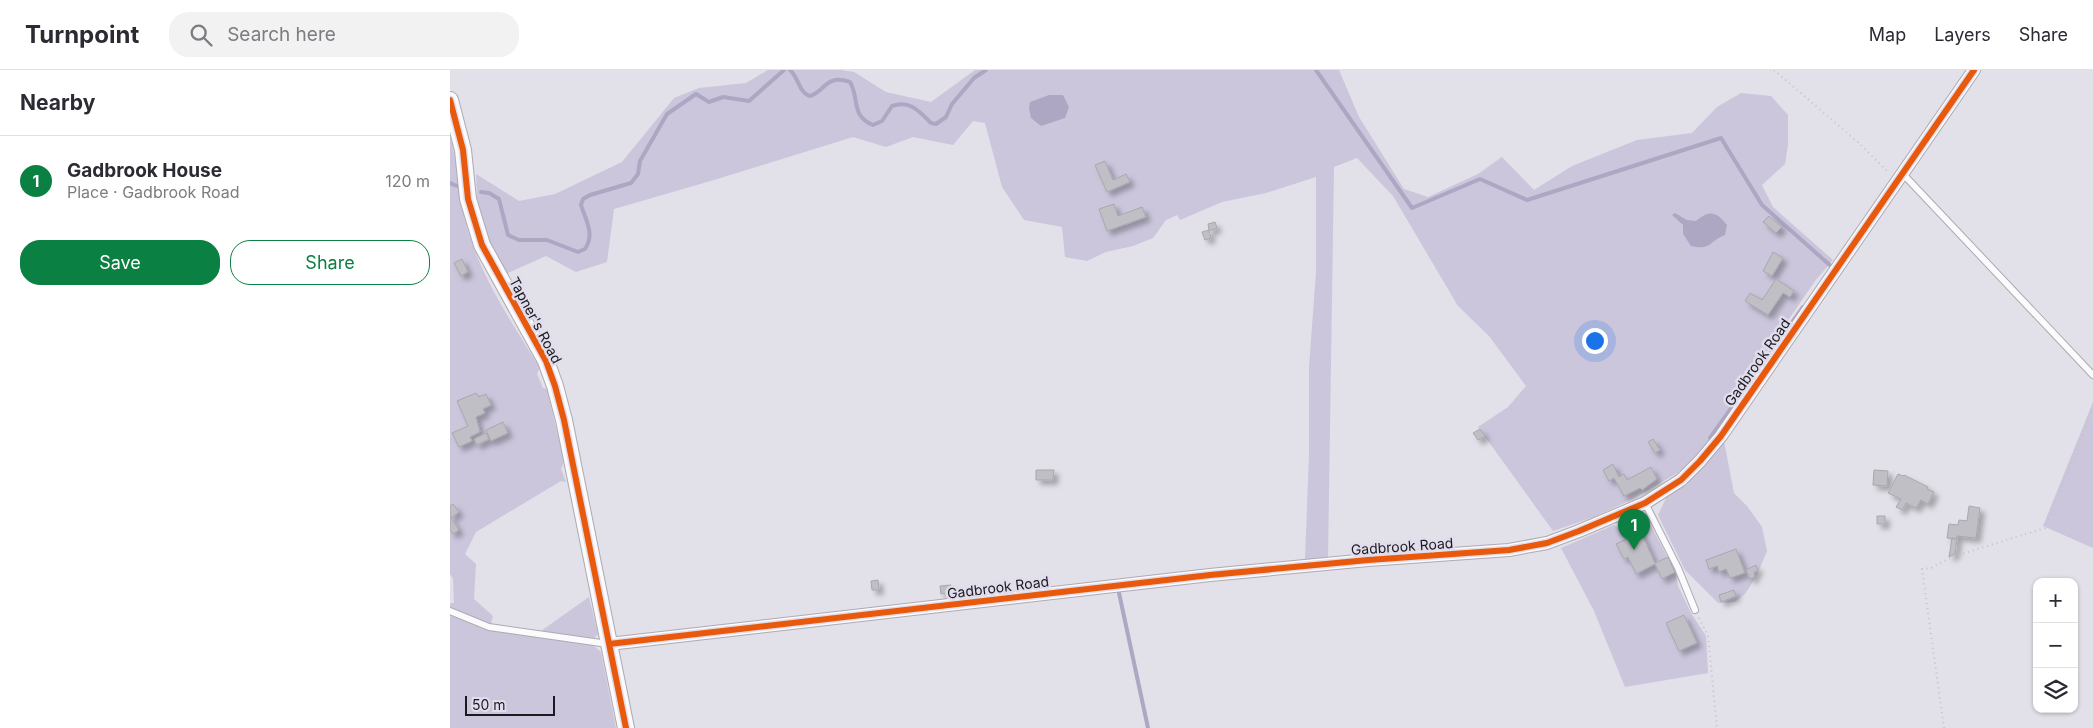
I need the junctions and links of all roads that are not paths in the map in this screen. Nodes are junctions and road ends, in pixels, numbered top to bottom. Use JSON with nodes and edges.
{"nodes":[{"id":1,"x":1974,"y":70,"type":"edge"},
{"id":2,"x":450,"y":100,"type":"edge"},
{"id":3,"x":1903,"y":174,"type":"junction"},
{"id":4,"x":2093,"y":375,"type":"edge"},
{"id":5,"x":1646,"y":503,"type":"junction"},
{"id":6,"x":1695,"y":610,"type":"road end"},
{"id":7,"x":450,"y":611,"type":"edge"},
{"id":8,"x":609,"y":644,"type":"junction"},
{"id":9,"x":626,"y":728,"type":"edge"}],
"edges":[{"from":1,"to":3,"type":"street","name":"Gadbrook Road"},
{"from":2,"to":8,"type":"street","name":"Tapner's Road"},
{"from":3,"to":4,"type":"lane"},
{"from":3,"to":5,"type":"street","name":"Gadbrook Road"},
{"from":5,"to":6,"type":"lane"},
{"from":5,"to":8,"type":"street","name":"Gadbrook Road"},
{"from":7,"to":8,"type":"lane"},
{"from":8,"to":9,"type":"street","name":"Tapner's Road"}]}
